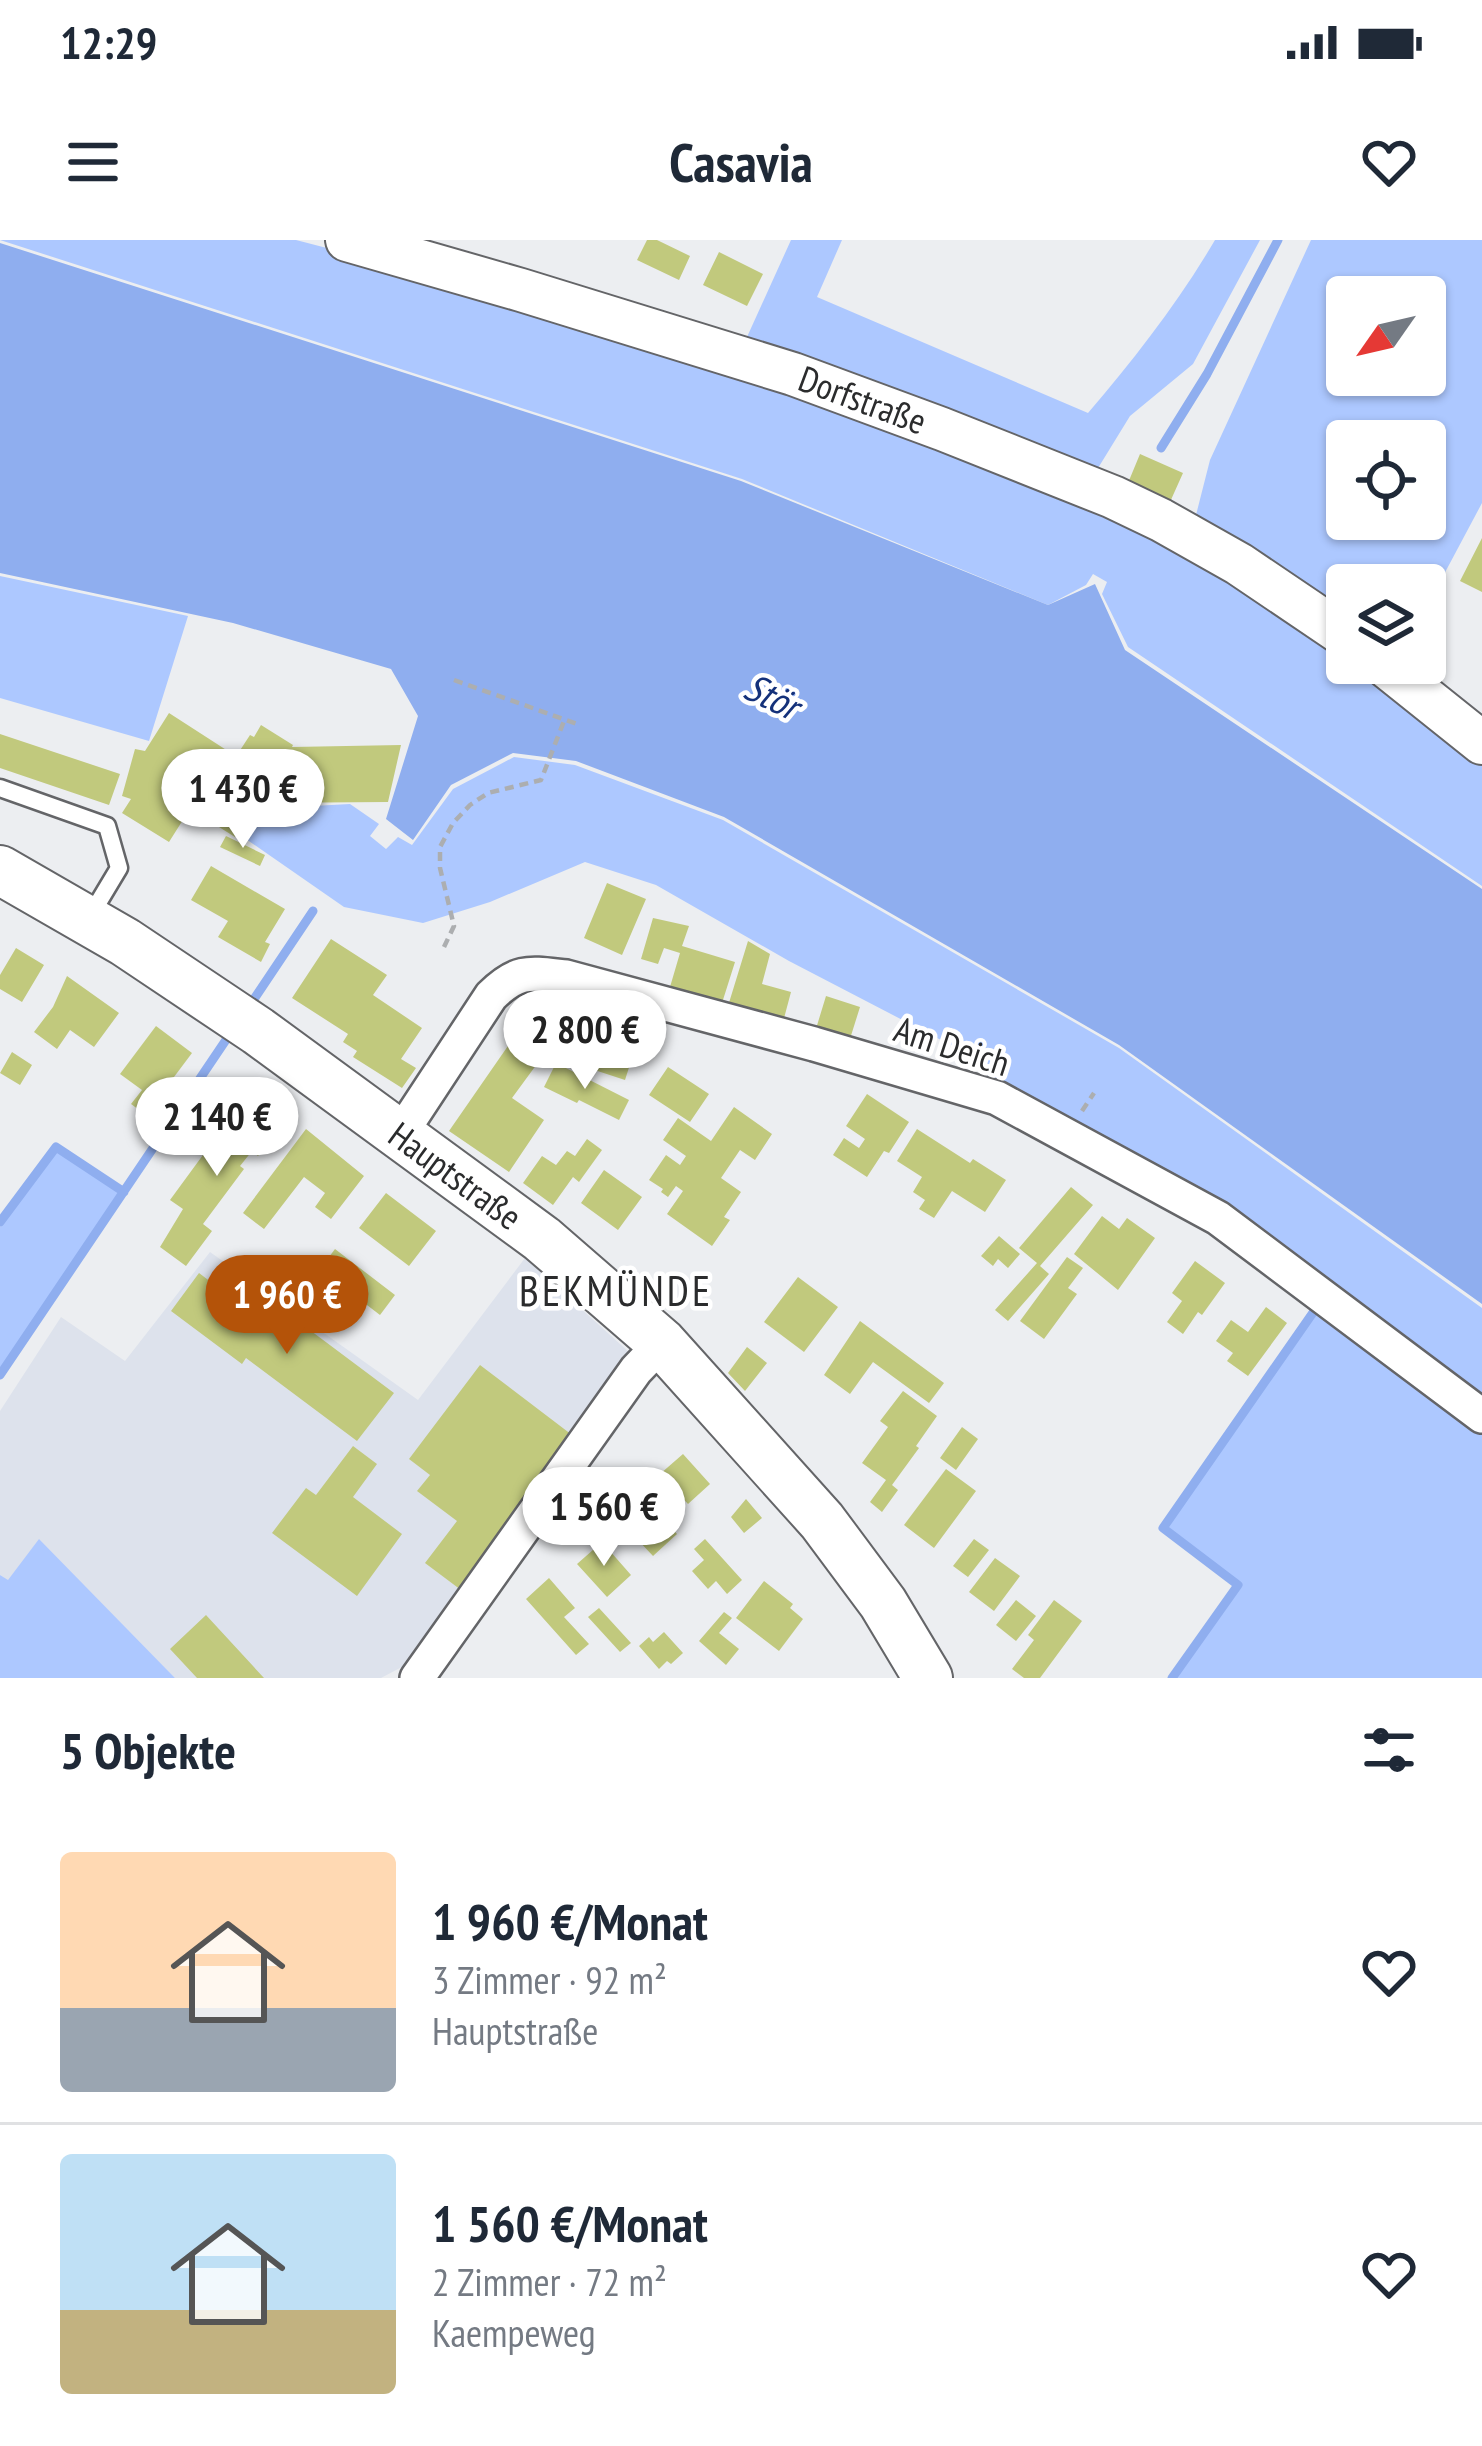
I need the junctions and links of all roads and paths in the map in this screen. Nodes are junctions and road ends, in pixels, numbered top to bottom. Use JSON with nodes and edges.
{"nodes":[{"id":1,"x":347,"y":240,"type":"edge"},
{"id":2,"x":1326,"y":623,"type":"edge"},
{"id":3,"x":454,"y":680,"type":"dead end"},
{"id":4,"x":1408,"y":684,"type":"edge"},
{"id":5,"x":564,"y":721,"type":"junction"},
{"id":6,"x":580,"y":724,"type":"dead end"},
{"id":7,"x":1482,"y":743,"type":"edge"},
{"id":8,"x":0,"y":788,"type":"edge"},
{"id":9,"x":0,"y":870,"type":"edge"},
{"id":10,"x":88,"y":920,"type":"junction"},
{"id":11,"x":445,"y":947,"type":"dead end"},
{"id":12,"x":399,"y":1136,"type":"junction"},
{"id":13,"x":662,"y":1343,"type":"junction"},
{"id":14,"x":1482,"y":1416,"type":"edge"},
{"id":15,"x":417,"y":1678,"type":"edge"},
{"id":16,"x":928,"y":1678,"type":"edge"}],
"edges":[{"from":1,"to":2,"type":"street","name":"Dorfstraße"},
{"from":3,"to":5,"type":"path"},
{"from":4,"to":7,"type":"street"},
{"from":5,"to":6,"type":"path"},
{"from":5,"to":11,"type":"path"},
{"from":8,"to":10,"type":"lane"},
{"from":9,"to":10,"type":"main road","name":"Hauptstraße"},
{"from":10,"to":12,"type":"main road","name":"Hauptstraße"},
{"from":12,"to":13,"type":"main road","name":"Hauptstraße"},
{"from":12,"to":14,"type":"street","name":"Am Deich"},
{"from":13,"to":15,"type":"street"},
{"from":13,"to":16,"type":"main road","name":"Hauptstraße"}]}
